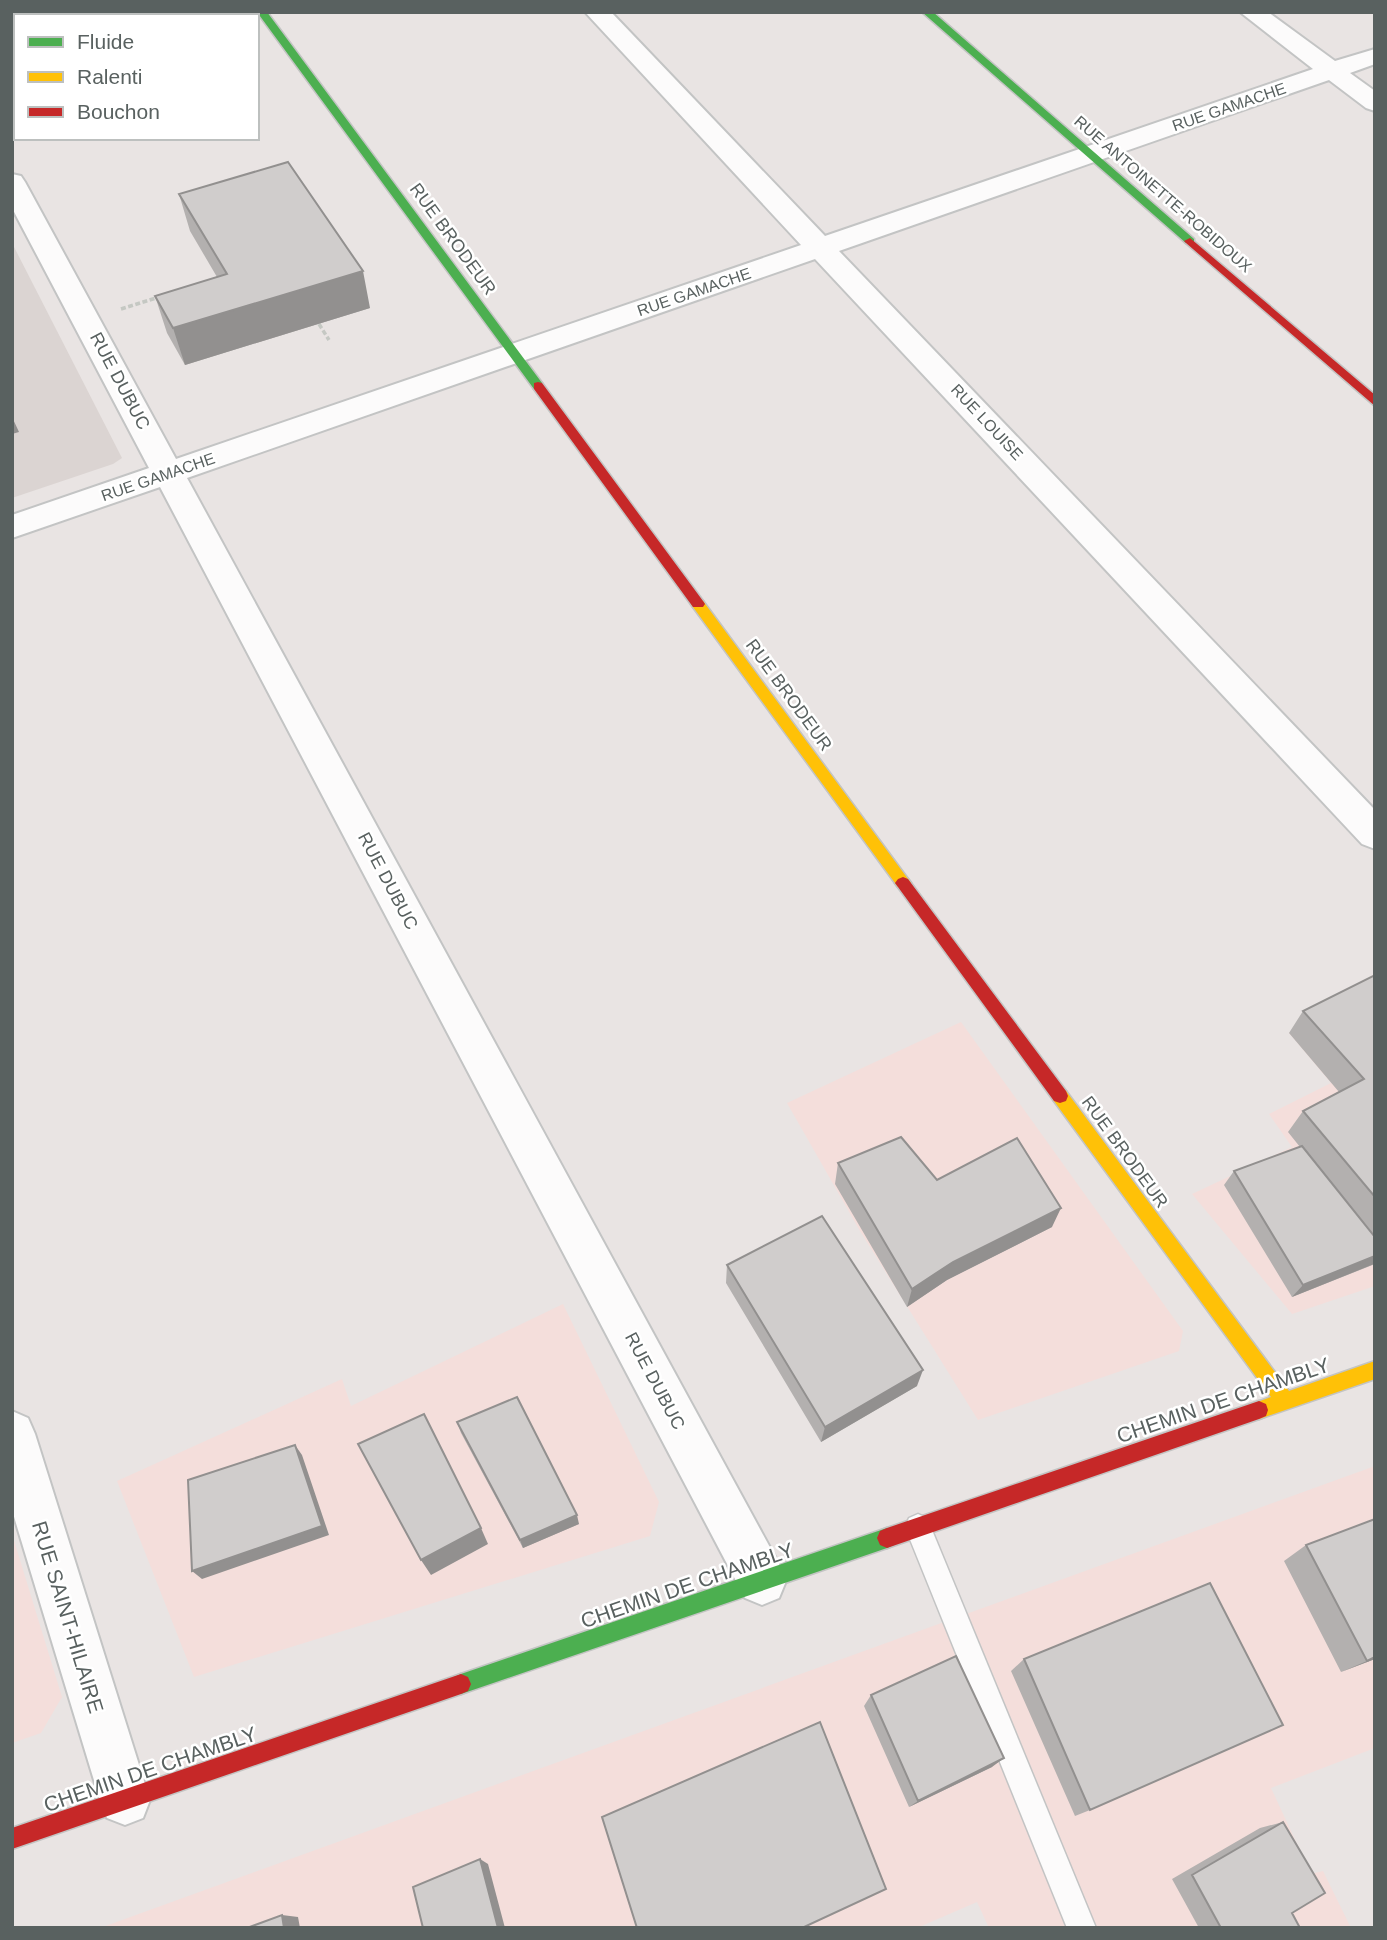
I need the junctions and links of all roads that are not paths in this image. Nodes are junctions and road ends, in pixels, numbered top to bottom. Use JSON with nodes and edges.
{"nodes":[{"id":1,"x":262,"y":12,"type":"edge"},
{"id":2,"x":597,"y":12,"type":"edge"},
{"id":3,"x":927,"y":12,"type":"edge"},
{"id":4,"x":1252,"y":12,"type":"edge"},
{"id":5,"x":1375,"y":56,"type":"edge"},
{"id":6,"x":1332,"y":71,"type":"junction"},
{"id":7,"x":1375,"y":103,"type":"edge"},
{"id":8,"x":1091,"y":155,"type":"junction"},
{"id":9,"x":12,"y":182,"type":"edge"},
{"id":10,"x":822,"y":248,"type":"junction"},
{"id":11,"x":514,"y":354,"type":"junction"},
{"id":12,"x":1373,"y":400,"type":"edge"},
{"id":13,"x":169,"y":473,"type":"junction"},
{"id":14,"x":12,"y":527,"type":"edge"},
{"id":15,"x":1375,"y":834,"type":"edge"},
{"id":16,"x":1375,"y":1370,"type":"edge"},
{"id":17,"x":1284,"y":1401,"type":"junction"},
{"id":18,"x":12,"y":1434,"type":"edge"},
{"id":19,"x":918,"y":1527,"type":"junction"},
{"id":20,"x":762,"y":1581,"type":"junction"},
{"id":21,"x":125,"y":1800,"type":"junction"},
{"id":22,"x":12,"y":1839,"type":"edge"},
{"id":23,"x":1083,"y":1928,"type":"edge"}],
"edges":[{"from":1,"to":11,"type":"street","name":"RUE BRODEUR"},
{"from":2,"to":10,"type":"street","name":"RUE LOUISE"},
{"from":3,"to":8,"type":"street","name":"RUE ANTOINETTE-ROBIDOUX"},
{"from":4,"to":6,"type":"street"},
{"from":5,"to":6,"type":"street","name":"RUE GAMACHE"},
{"from":6,"to":7,"type":"street"},
{"from":6,"to":8,"type":"street","name":"RUE GAMACHE"},
{"from":8,"to":10,"type":"street","name":"RUE GAMACHE"},
{"from":8,"to":12,"type":"street","name":"RUE ANTOINETTE-ROBIDOUX"},
{"from":9,"to":13,"type":"street","name":"RUE DUBUC"},
{"from":10,"to":11,"type":"street","name":"RUE GAMACHE"},
{"from":10,"to":15,"type":"street","name":"RUE LOUISE"},
{"from":11,"to":13,"type":"street","name":"RUE GAMACHE"},
{"from":11,"to":17,"type":"street","name":"RUE BRODEUR"},
{"from":13,"to":14,"type":"street","name":"RUE GAMACHE"},
{"from":13,"to":20,"type":"street","name":"RUE DUBUC"},
{"from":16,"to":17,"type":"street","name":"CHEMIN DE CHAMBLY"},
{"from":17,"to":19,"type":"street","name":"CHEMIN DE CHAMBLY"},
{"from":18,"to":21,"type":"street","name":"RUE SAINT-HILAIRE"},
{"from":19,"to":20,"type":"street","name":"CHEMIN DE CHAMBLY"},
{"from":19,"to":23,"type":"lane"},
{"from":20,"to":21,"type":"street","name":"CHEMIN DE CHAMBLY"},
{"from":21,"to":22,"type":"street","name":"CHEMIN DE CHAMBLY"}]}
